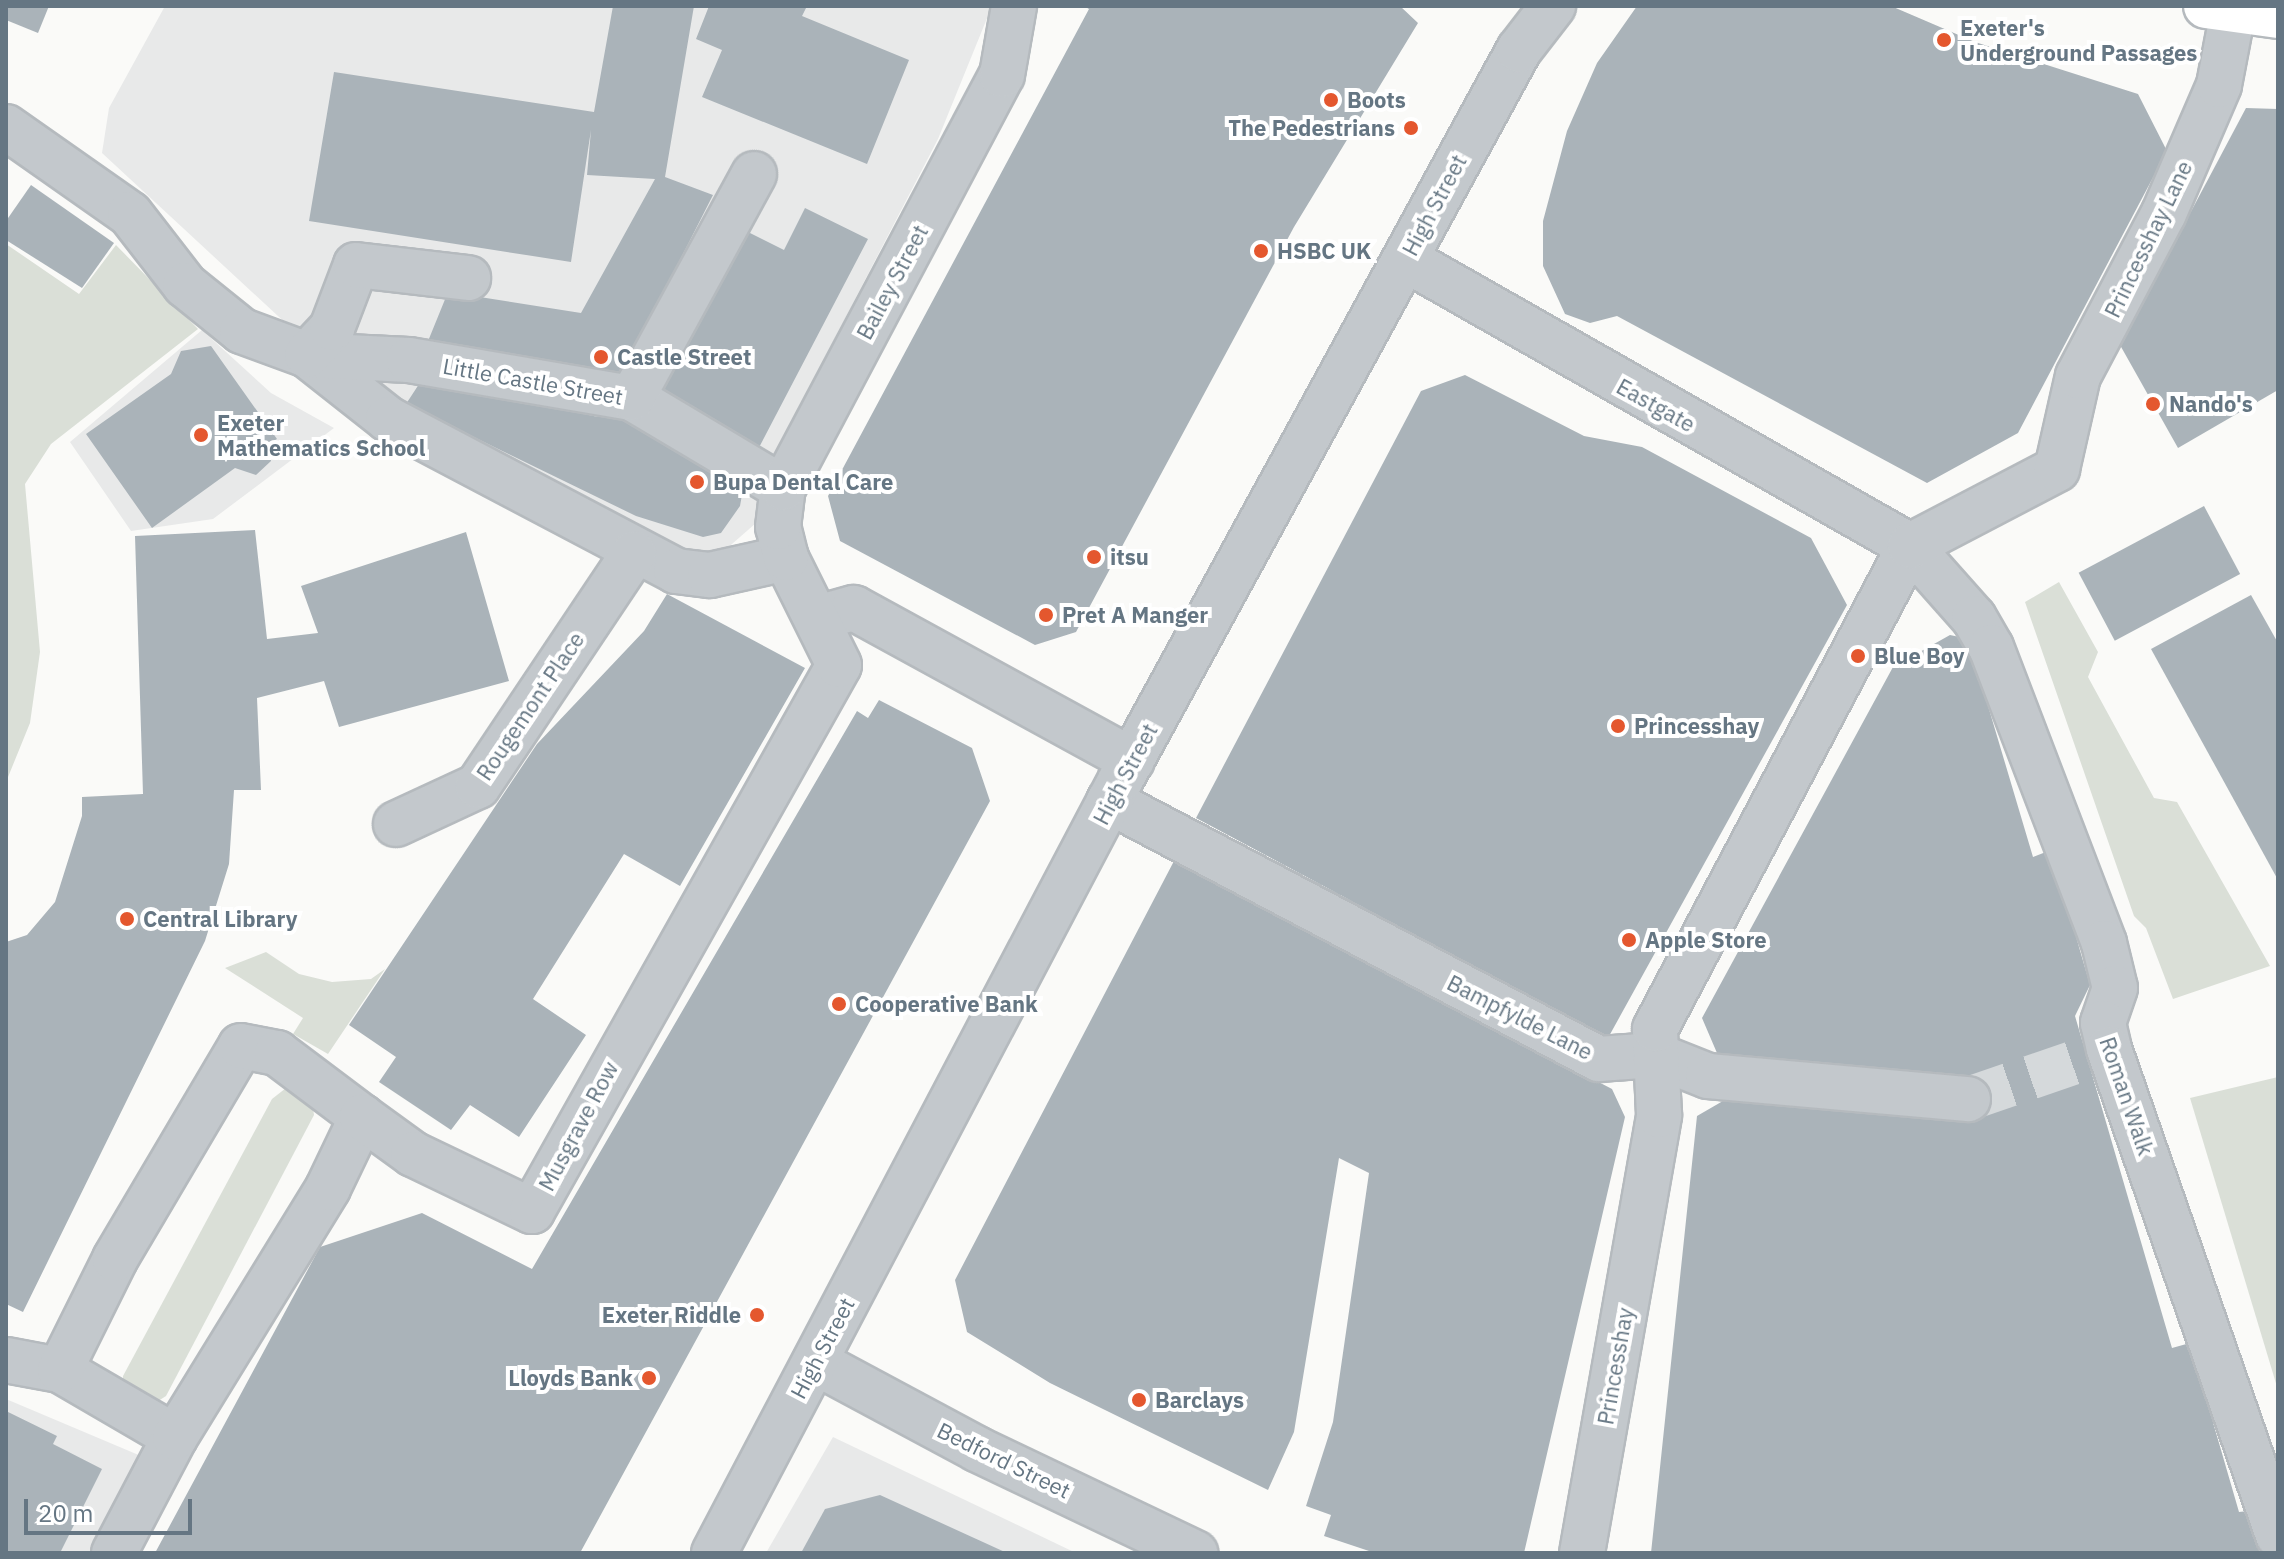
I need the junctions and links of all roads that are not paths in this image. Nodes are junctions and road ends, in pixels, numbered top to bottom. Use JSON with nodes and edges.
{"nodes":[{"id":1,"x":1014,"y":6,"type":"edge"},
{"id":2,"x":1553,"y":6,"type":"edge"},
{"id":3,"x":2224,"y":8,"type":"edge"},
{"id":4,"x":2278,"y":16,"type":"edge"},
{"id":5,"x":6,"y":127,"type":"edge"},
{"id":6,"x":754,"y":174,"type":"dead end"},
{"id":7,"x":1405,"y":259,"type":"junction"},
{"id":8,"x":468,"y":278,"type":"dead end"},
{"id":9,"x":307,"y":355,"type":"junction"},
{"id":10,"x":632,"y":398,"type":"junction"},
{"id":11,"x":783,"y":488,"type":"junction"},
{"id":12,"x":1910,"y":546,"type":"junction"},
{"id":13,"x":634,"y":553,"type":"junction"},
{"id":14,"x":786,"y":558,"type":"junction"},
{"id":15,"x":818,"y":618,"type":"junction"},
{"id":16,"x":1132,"y":760,"type":"junction"},
{"id":17,"x":1109,"y":801,"type":"junction"},
{"id":18,"x":396,"y":824,"type":"dead end"},
{"id":19,"x":1655,"y":1055,"type":"junction"},
{"id":20,"x":1968,"y":1099,"type":"tunnel mouth"},
{"id":21,"x":362,"y":1117,"type":"junction"},
{"id":22,"x":6,"y":1360,"type":"edge"},
{"id":23,"x":815,"y":1362,"type":"junction"},
{"id":24,"x":60,"y":1370,"type":"junction"},
{"id":25,"x":175,"y":1437,"type":"junction"},
{"id":26,"x":2278,"y":1535,"type":"edge"},
{"id":27,"x":1174,"y":1548,"type":"edge"},
{"id":28,"x":114,"y":1553,"type":"edge"},
{"id":29,"x":714,"y":1553,"type":"edge"},
{"id":30,"x":1582,"y":1553,"type":"edge"}],
"edges":[{"from":1,"to":11,"type":"street","name":"Bailey Street"},
{"from":2,"to":7,"type":"street","name":"High Street"},
{"from":3,"to":4,"type":"main road"},
{"from":3,"to":12,"type":"street","name":"Princesshay Lane"},
{"from":5,"to":9,"type":"street"},
{"from":6,"to":10,"type":"street"},
{"from":7,"to":12,"type":"street","name":"Eastgate"},
{"from":7,"to":16,"type":"street","name":"High Street"},
{"from":8,"to":9,"type":"street"},
{"from":9,"to":10,"type":"street","name":"Little Castle Street"},
{"from":9,"to":13,"type":"street"},
{"from":10,"to":11,"type":"street","name":"Little Castle Street"},
{"from":11,"to":14,"type":"street","name":"Bailey Street"},
{"from":12,"to":19,"type":"street","name":"Princesshay"},
{"from":12,"to":26,"type":"street","name":"Roman Walk"},
{"from":13,"to":14,"type":"street"},
{"from":13,"to":18,"type":"street","name":"Rougemont Place"},
{"from":14,"to":15,"type":"street","name":"Musgrave Row"},
{"from":15,"to":16,"type":"street"},
{"from":15,"to":21,"type":"street","name":"Musgrave Row"},
{"from":16,"to":17,"type":"street","name":"High Street"},
{"from":17,"to":19,"type":"street","name":"Bampfylde Lane"},
{"from":17,"to":23,"type":"street","name":"High Street"},
{"from":19,"to":20,"type":"street","name":"Bampfylde Lane"},
{"from":19,"to":30,"type":"street","name":"Princesshay"},
{"from":21,"to":24,"type":"street"},
{"from":21,"to":25,"type":"street"},
{"from":22,"to":24,"type":"street"},
{"from":23,"to":27,"type":"street","name":"Bedford Street"},
{"from":23,"to":29,"type":"street","name":"High Street"},
{"from":24,"to":25,"type":"street"},
{"from":25,"to":28,"type":"street"}]}
